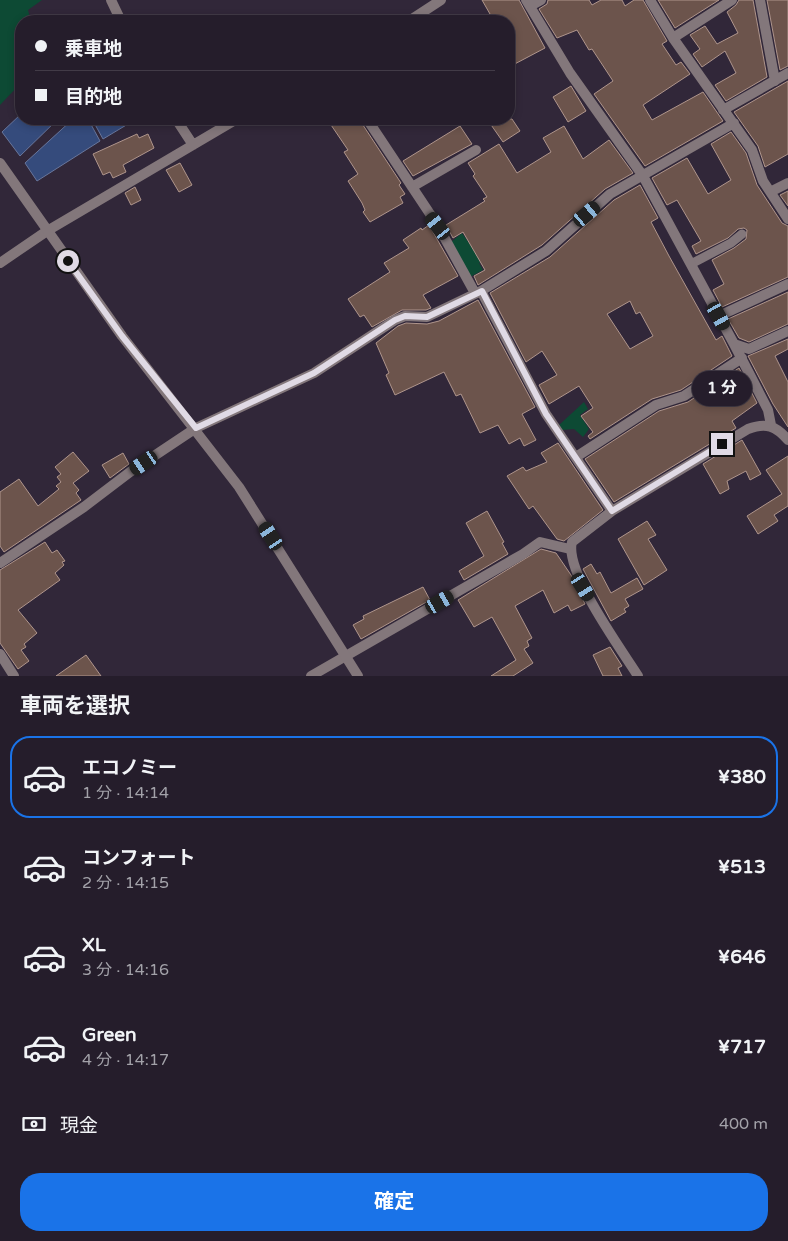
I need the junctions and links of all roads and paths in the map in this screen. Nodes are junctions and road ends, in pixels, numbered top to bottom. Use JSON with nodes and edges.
{"nodes":[{"id":1,"x":111,"y":0,"type":"edge"},
{"id":2,"x":442,"y":0,"type":"edge"},
{"id":3,"x":541,"y":0,"type":"edge"},
{"id":4,"x":650,"y":0,"type":"edge"},
{"id":5,"x":732,"y":0,"type":"edge"},
{"id":6,"x":760,"y":0,"type":"edge"},
{"id":7,"x":528,"y":3,"type":"edge"},
{"id":8,"x":118,"y":15,"type":"edge"},
{"id":9,"x":418,"y":15,"type":"edge"},
{"id":10,"x":673,"y":38,"type":"junction"},
{"id":11,"x":788,"y":73,"type":"edge"},
{"id":12,"x":775,"y":81,"type":"junction"},
{"id":13,"x":723,"y":110,"type":"junction"},
{"id":14,"x":734,"y":123,"type":"junction"},
{"id":15,"x":180,"y":125,"type":"edge"},
{"id":16,"x":227,"y":125,"type":"edge"},
{"id":17,"x":371,"y":125,"type":"edge"},
{"id":18,"x":193,"y":145,"type":"junction"},
{"id":19,"x":476,"y":150,"type":"dead end"},
{"id":20,"x":0,"y":163,"type":"edge"},
{"id":21,"x":643,"y":176,"type":"junction"},
{"id":22,"x":788,"y":183,"type":"edge"},
{"id":23,"x":412,"y":188,"type":"junction"},
{"id":24,"x":772,"y":191,"type":"junction"},
{"id":25,"x":788,"y":219,"type":"edge"},
{"id":26,"x":47,"y":231,"type":"junction"},
{"id":27,"x":742,"y":234,"type":"dead end"},
{"id":28,"x":0,"y":263,"type":"edge"},
{"id":29,"x":691,"y":264,"type":"junction"},
{"id":30,"x":788,"y":284,"type":"edge"},
{"id":31,"x":478,"y":292,"type":"junction"},
{"id":32,"x":719,"y":316,"type":"junction"},
{"id":33,"x":788,"y":331,"type":"edge"},
{"id":34,"x":734,"y":344,"type":"junction"},
{"id":35,"x":742,"y":358,"type":"junction"},
{"id":36,"x":771,"y":426,"type":"junction"},
{"id":37,"x":196,"y":428,"type":"junction"},
{"id":38,"x":788,"y":440,"type":"edge"},
{"id":39,"x":576,"y":457,"type":"junction"},
{"id":40,"x":612,"y":511,"type":"junction"},
{"id":41,"x":570,"y":549,"type":"junction"},
{"id":42,"x":0,"y":563,"type":"edge"},
{"id":43,"x":0,"y":655,"type":"edge"},
{"id":44,"x":346,"y":656,"type":"junction"},
{"id":45,"x":14,"y":676,"type":"edge"},
{"id":46,"x":311,"y":676,"type":"edge"},
{"id":47,"x":358,"y":676,"type":"edge"},
{"id":48,"x":638,"y":676,"type":"edge"}],
"edges":[{"from":1,"to":8,"type":"street"},
{"from":2,"to":9,"type":"street"},
{"from":3,"to":7,"type":"street"},
{"from":4,"to":10,"type":"street"},
{"from":5,"to":10,"type":"street"},
{"from":6,"to":12,"type":"street"},
{"from":7,"to":21,"type":"street"},
{"from":10,"to":13,"type":"street"},
{"from":11,"to":12,"type":"street"},
{"from":12,"to":13,"type":"street"},
{"from":13,"to":14,"type":"street"},
{"from":14,"to":21,"type":"street"},
{"from":14,"to":24,"type":"street"},
{"from":15,"to":18,"type":"street"},
{"from":16,"to":18,"type":"street"},
{"from":17,"to":23,"type":"street"},
{"from":18,"to":26,"type":"street"},
{"from":19,"to":23,"type":"street"},
{"from":20,"to":26,"type":"street"},
{"from":21,"to":29,"type":"street"},
{"from":21,"to":31,"type":"street"},
{"from":22,"to":24,"type":"street"},
{"from":23,"to":31,"type":"street"},
{"from":24,"to":25,"type":"street"},
{"from":26,"to":28,"type":"street"},
{"from":26,"to":37,"type":"street"},
{"from":27,"to":29,"type":"lane"},
{"from":29,"to":32,"type":"street"},
{"from":30,"to":32,"type":"street"},
{"from":31,"to":37,"type":"street"},
{"from":31,"to":39,"type":"street"},
{"from":32,"to":34,"type":"street"},
{"from":33,"to":34,"type":"street"},
{"from":34,"to":35,"type":"street"},
{"from":35,"to":36,"type":"street"},
{"from":35,"to":39,"type":"street"},
{"from":36,"to":38,"type":"street"},
{"from":36,"to":40,"type":"street"},
{"from":37,"to":42,"type":"street"},
{"from":37,"to":44,"type":"street"},
{"from":39,"to":40,"type":"street"},
{"from":40,"to":41,"type":"street"},
{"from":41,"to":44,"type":"street"},
{"from":41,"to":48,"type":"street"},
{"from":43,"to":45,"type":"street"},
{"from":44,"to":46,"type":"street"},
{"from":44,"to":47,"type":"street"}]}
